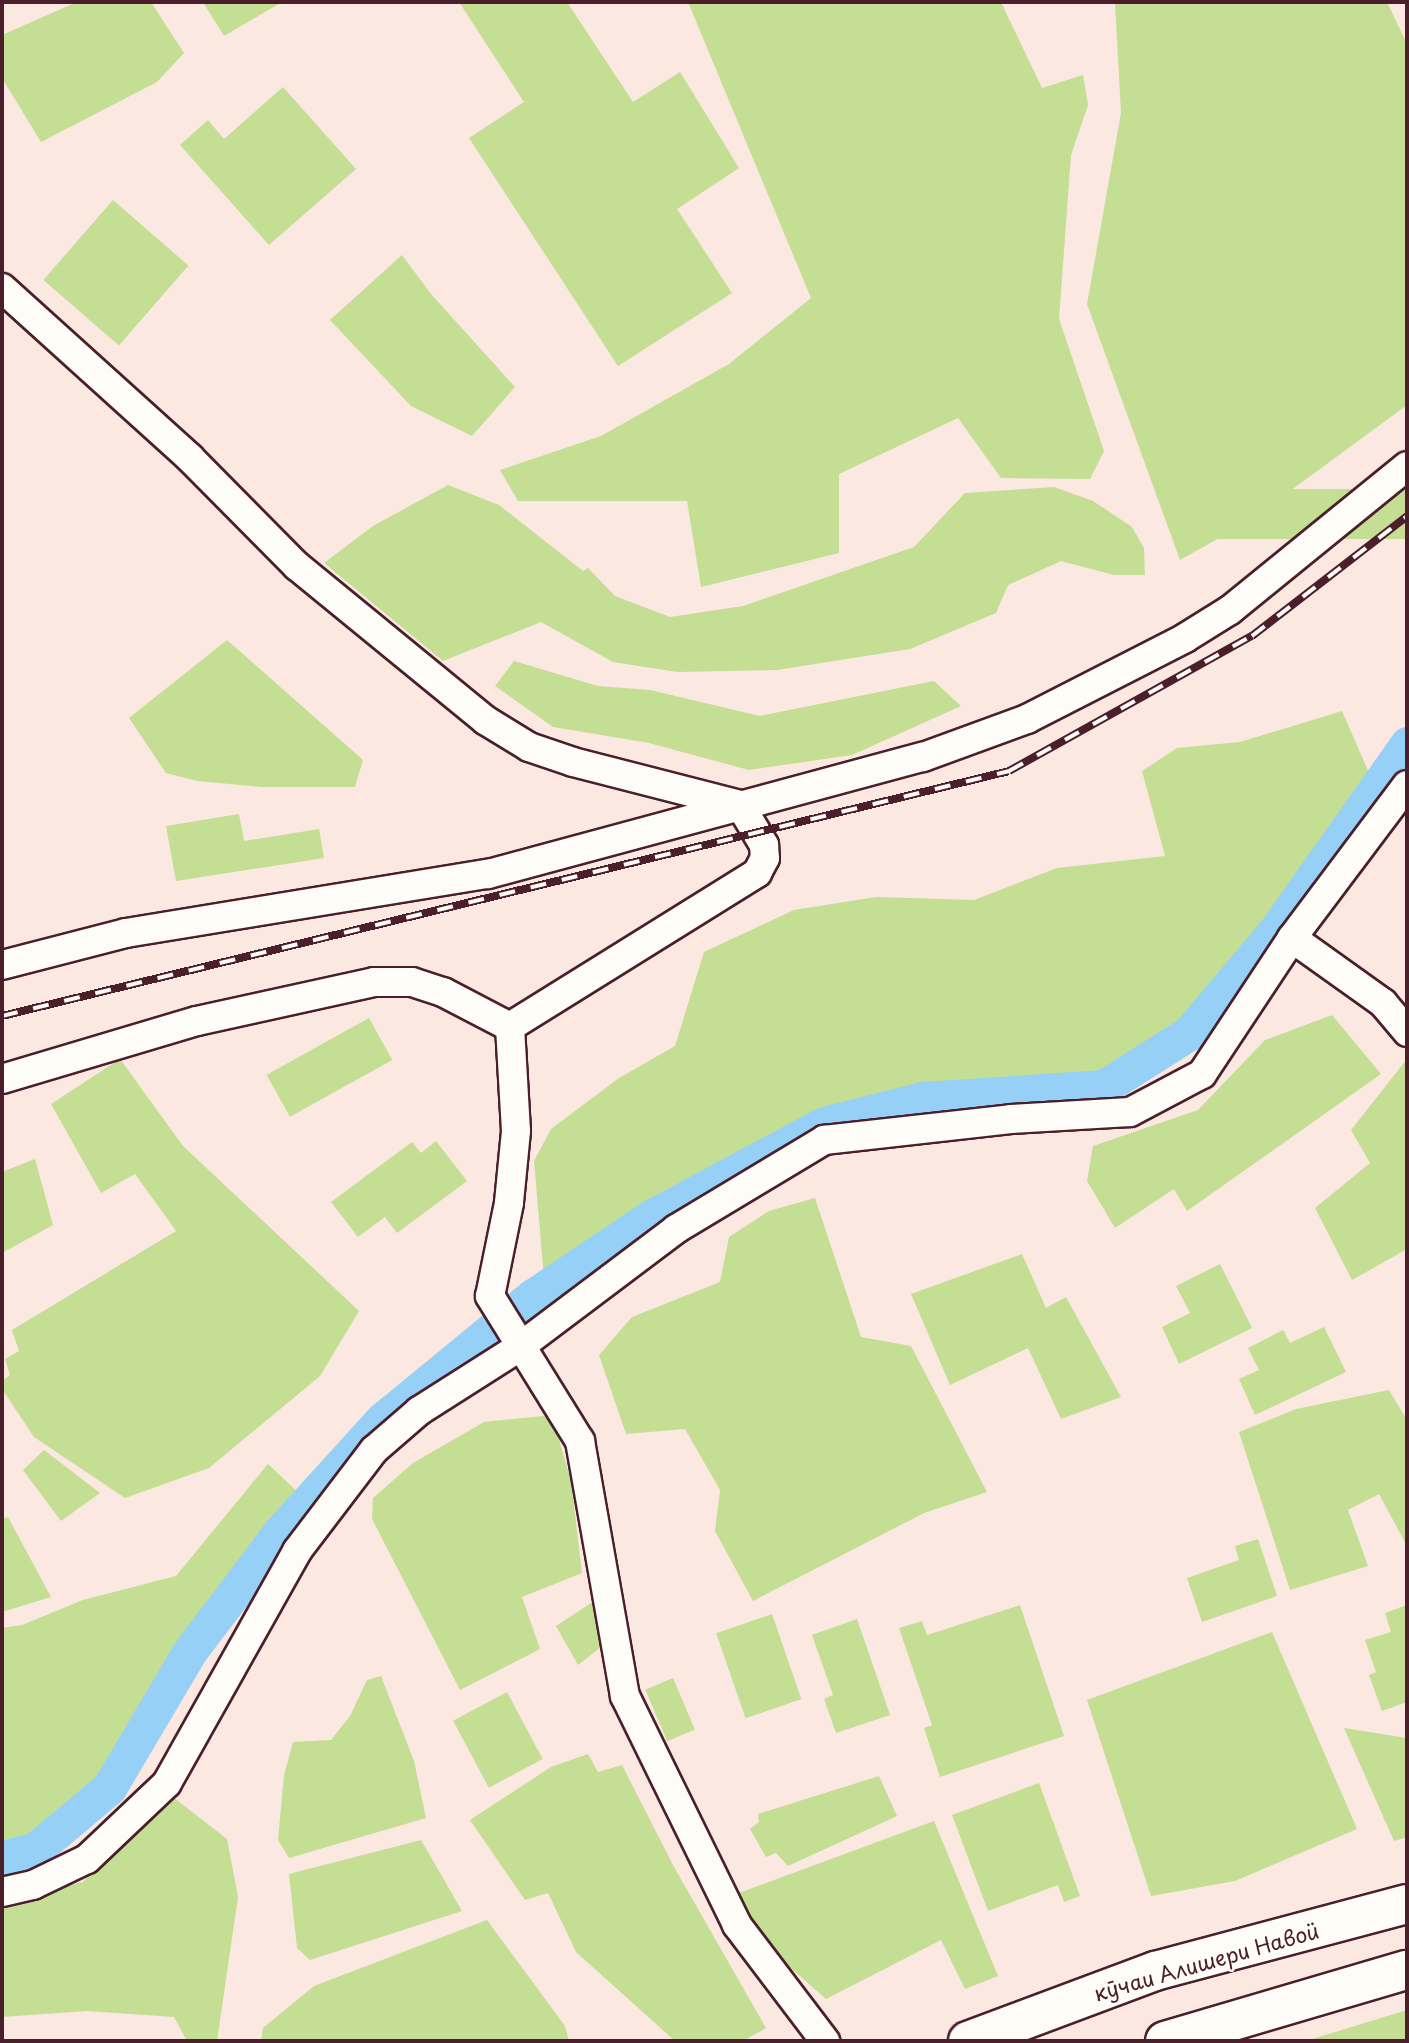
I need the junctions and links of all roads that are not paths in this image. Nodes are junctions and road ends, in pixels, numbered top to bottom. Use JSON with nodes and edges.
{"nodes":[{"id":1,"x":2,"y":288,"type":"edge"},
{"id":2,"x":1407,"y":466,"type":"edge"},
{"id":3,"x":1407,"y":785,"type":"edge"},
{"id":4,"x":740,"y":806,"type":"junction"},
{"id":5,"x":1292,"y":938,"type":"junction"},
{"id":6,"x":2,"y":965,"type":"edge"},
{"id":7,"x":510,"y":1027,"type":"junction"},
{"id":8,"x":1407,"y":1032,"type":"edge"},
{"id":9,"x":2,"y":1079,"type":"edge"},
{"id":10,"x":521,"y":1346,"type":"junction"},
{"id":11,"x":2,"y":1892,"type":"edge"},
{"id":12,"x":1407,"y":1904,"type":"edge"},
{"id":13,"x":1407,"y":1970,"type":"edge"},
{"id":14,"x":825,"y":2041,"type":"edge"},
{"id":15,"x":968,"y":2041,"type":"edge"},
{"id":16,"x":1165,"y":2041,"type":"edge"}],
"edges":[{"from":1,"to":4,"type":"street"},
{"from":2,"to":4,"type":"street"},
{"from":3,"to":5,"type":"street"},
{"from":4,"to":6,"type":"street"},
{"from":4,"to":7,"type":"street"},
{"from":5,"to":8,"type":"street"},
{"from":5,"to":10,"type":"street"},
{"from":7,"to":9,"type":"street"},
{"from":7,"to":10,"type":"street"},
{"from":10,"to":11,"type":"street"},
{"from":10,"to":14,"type":"street"},
{"from":12,"to":15,"type":"street","name":"кӯчаи Алишери Навоӣ"},
{"from":13,"to":16,"type":"street"}]}
